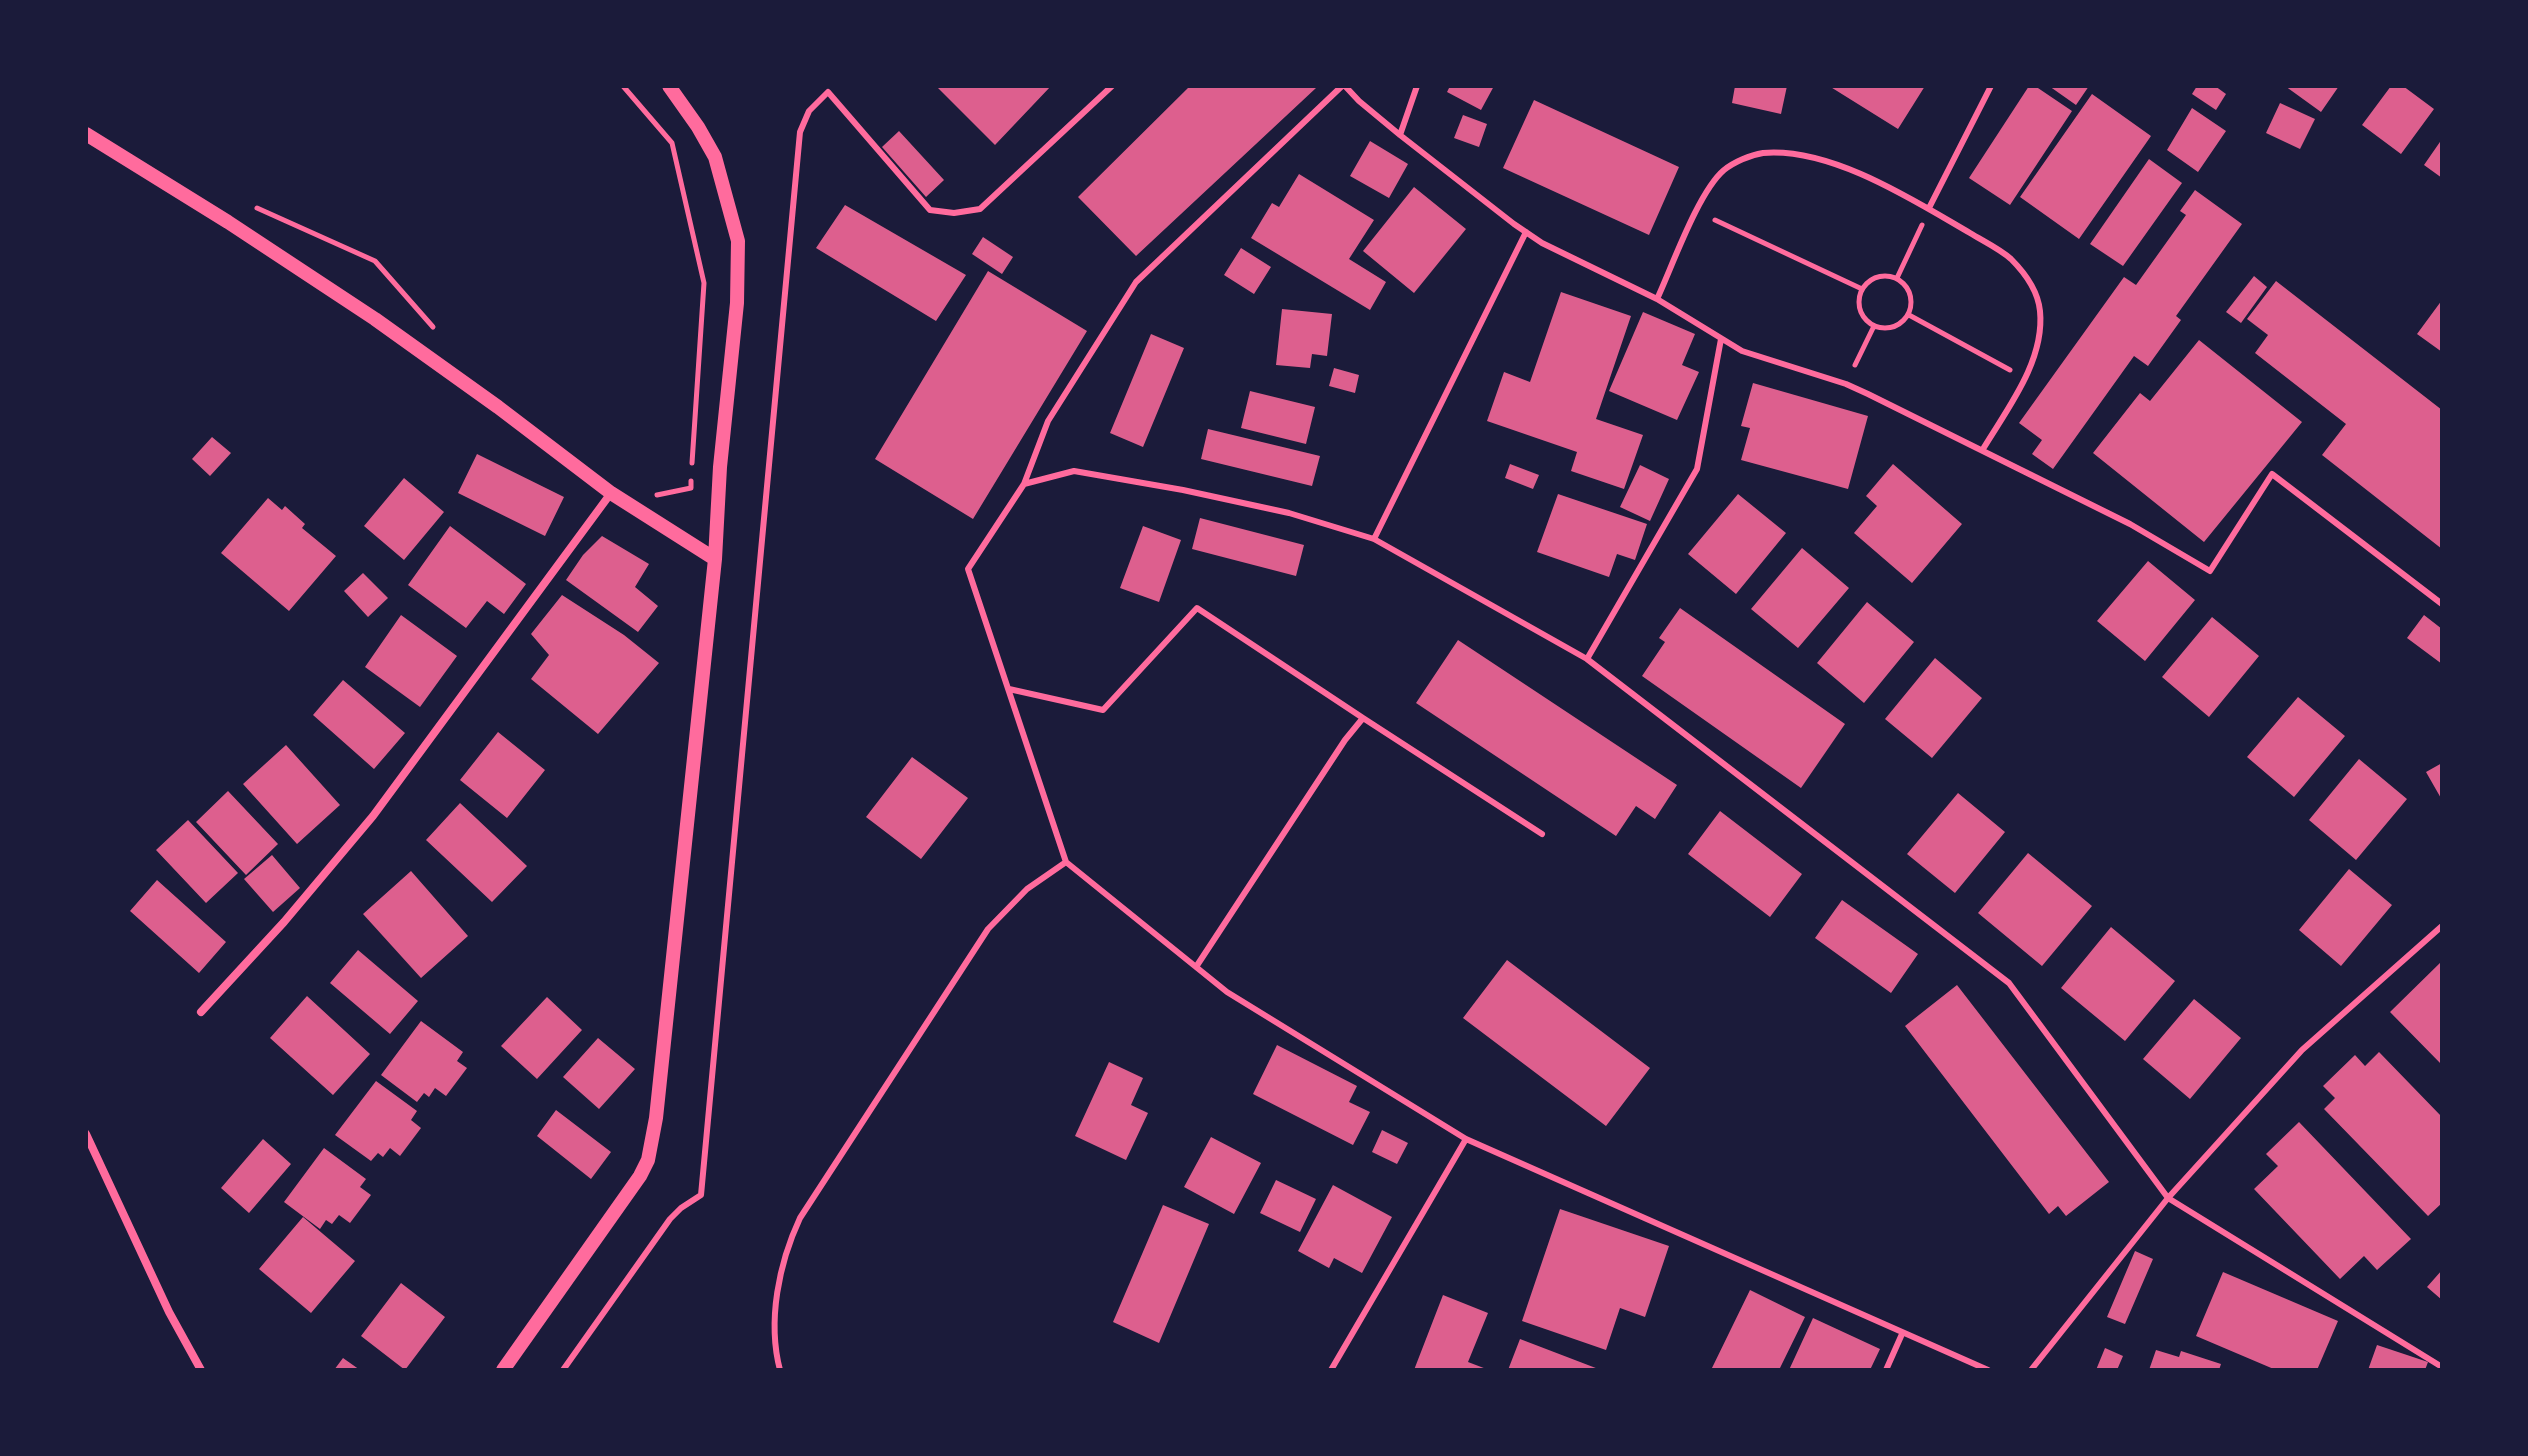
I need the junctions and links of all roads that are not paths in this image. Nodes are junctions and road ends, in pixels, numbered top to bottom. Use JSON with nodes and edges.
{"nodes":[{"id":1,"x":669,"y":86,"type":"edge"},
{"id":2,"x":1112,"y":86,"type":"edge"},
{"id":3,"x":1344,"y":86,"type":"edge"},
{"id":4,"x":1417,"y":86,"type":"edge"},
{"id":5,"x":1991,"y":86,"type":"edge"},
{"id":6,"x":86,"y":134,"type":"edge"},
{"id":7,"x":1400,"y":135,"type":"junction"},
{"id":8,"x":1929,"y":208,"type":"junction"},
{"id":9,"x":1526,"y":232,"type":"junction"},
{"id":10,"x":1657,"y":299,"type":"junction"},
{"id":11,"x":1721,"y":339,"type":"junction"},
{"id":12,"x":1983,"y":449,"type":"junction"},
{"id":13,"x":1024,"y":484,"type":"junction"},
{"id":14,"x":611,"y":493,"type":"junction"},
{"id":15,"x":1374,"y":539,"type":"junction"},
{"id":16,"x":715,"y":559,"type":"junction"},
{"id":17,"x":2442,"y":604,"type":"edge"},
{"id":18,"x":1587,"y":659,"type":"junction"},
{"id":19,"x":1009,"y":689,"type":"junction"},
{"id":20,"x":1363,"y":718,"type":"junction"},
{"id":21,"x":1542,"y":834,"type":"dead end"},
{"id":22,"x":1066,"y":862,"type":"junction"},
{"id":23,"x":2442,"y":926,"type":"edge"},
{"id":24,"x":1196,"y":967,"type":"junction"},
{"id":25,"x":201,"y":1012,"type":"dead end"},
{"id":26,"x":86,"y":1134,"type":"edge"},
{"id":27,"x":1466,"y":1139,"type":"junction"},
{"id":28,"x":2168,"y":1198,"type":"junction"},
{"id":29,"x":1902,"y":1334,"type":"junction"},
{"id":30,"x":2442,"y":1367,"type":"edge"},
{"id":31,"x":201,"y":1370,"type":"edge"},
{"id":32,"x":503,"y":1370,"type":"edge"},
{"id":33,"x":563,"y":1370,"type":"edge"},
{"id":34,"x":780,"y":1370,"type":"edge"},
{"id":35,"x":1331,"y":1370,"type":"edge"},
{"id":36,"x":1886,"y":1370,"type":"edge"},
{"id":37,"x":1988,"y":1370,"type":"edge"},
{"id":38,"x":2031,"y":1370,"type":"edge"}],
"edges":[{"from":1,"to":16,"type":"street"},
{"from":2,"to":33,"type":"lane"},
{"from":3,"to":7,"type":"lane"},
{"from":3,"to":13,"type":"lane"},
{"from":4,"to":7,"type":"lane"},
{"from":5,"to":8,"type":"lane"},
{"from":6,"to":14,"type":"street"},
{"from":7,"to":9,"type":"lane"},
{"from":8,"to":10,"type":"lane"},
{"from":8,"to":12,"type":"lane"},
{"from":9,"to":10,"type":"lane"},
{"from":9,"to":15,"type":"lane"},
{"from":10,"to":11,"type":"lane"},
{"from":11,"to":12,"type":"lane"},
{"from":11,"to":18,"type":"lane"},
{"from":12,"to":17,"type":"lane"},
{"from":13,"to":15,"type":"lane"},
{"from":13,"to":19,"type":"lane"},
{"from":14,"to":16,"type":"street"},
{"from":14,"to":25,"type":"street"},
{"from":15,"to":18,"type":"lane"},
{"from":16,"to":32,"type":"street"},
{"from":18,"to":28,"type":"lane"},
{"from":19,"to":20,"type":"lane"},
{"from":19,"to":22,"type":"lane"},
{"from":20,"to":21,"type":"lane"},
{"from":20,"to":24,"type":"lane"},
{"from":22,"to":24,"type":"lane"},
{"from":22,"to":34,"type":"lane"},
{"from":23,"to":28,"type":"lane"},
{"from":24,"to":27,"type":"lane"},
{"from":26,"to":31,"type":"street"},
{"from":27,"to":29,"type":"lane"},
{"from":27,"to":35,"type":"lane"},
{"from":28,"to":30,"type":"lane"},
{"from":28,"to":38,"type":"lane"},
{"from":29,"to":36,"type":"lane"},
{"from":29,"to":37,"type":"lane"}]}
